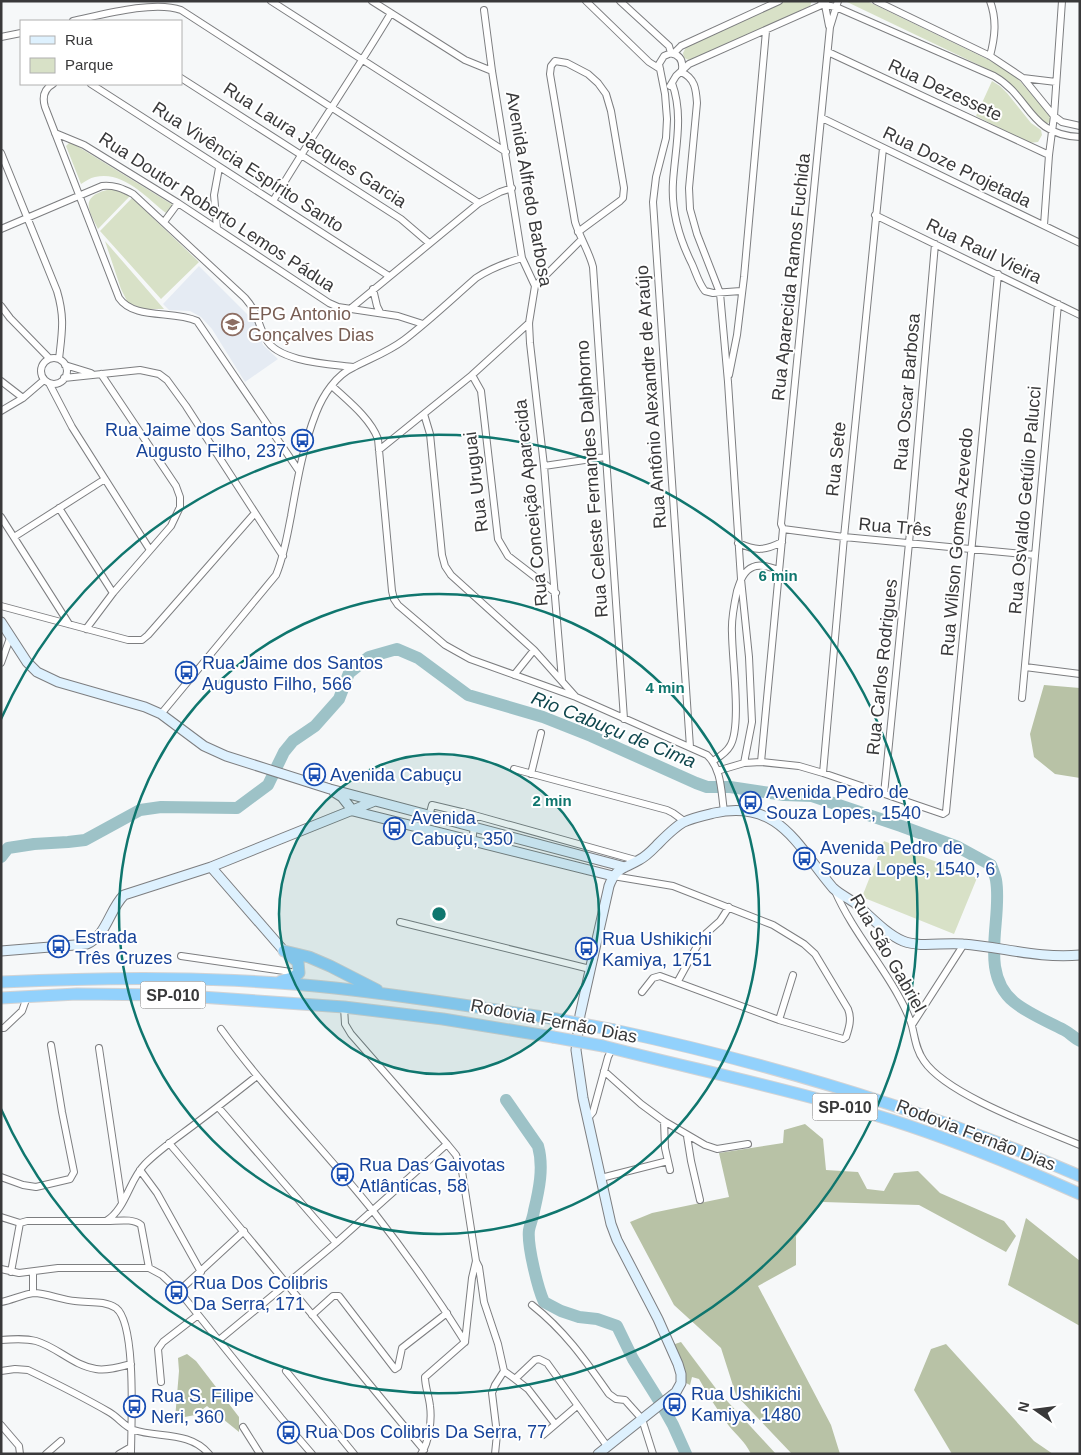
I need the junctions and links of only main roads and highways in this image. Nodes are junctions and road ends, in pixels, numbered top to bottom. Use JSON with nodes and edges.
{"nodes":[{"id":1,"x":1,"y":622,"type":"edge"},
{"id":2,"x":330,"y":789,"type":"junction"},
{"id":3,"x":375,"y":801,"type":"junction"},
{"id":4,"x":388,"y":805,"type":"junction"},
{"id":5,"x":363,"y":811,"type":"junction"},
{"id":6,"x":352,"y":812,"type":"junction"},
{"id":7,"x":385,"y":820,"type":"junction"},
{"id":8,"x":211,"y":867,"type":"junction"},
{"id":9,"x":625,"y":867,"type":"junction"},
{"id":10,"x":613,"y":876,"type":"junction"},
{"id":11,"x":1,"y":951,"type":"edge"},
{"id":12,"x":284,"y":951,"type":"junction"},
{"id":13,"x":1080,"y":955,"type":"edge"},
{"id":14,"x":1,"y":982,"type":"edge"},
{"id":15,"x":277,"y":983,"type":"junction"},
{"id":16,"x":389,"y":995,"type":"junction"},
{"id":17,"x":1,"y":998,"type":"edge"},
{"id":18,"x":1080,"y":1176,"type":"edge"},
{"id":19,"x":1080,"y":1194,"type":"edge"},
{"id":20,"x":598,"y":1454,"type":"edge"}],
"edges":[{"from":1,"to":2,"type":"main road"},
{"from":2,"to":3,"type":"main road"},
{"from":2,"to":6,"type":"main road"},
{"from":3,"to":4,"type":"main road"},
{"from":3,"to":5,"type":"main road"},
{"from":4,"to":7,"type":"main road"},
{"from":4,"to":9,"type":"main road"},
{"from":5,"to":6,"type":"main road"},
{"from":5,"to":7,"type":"main road"},
{"from":6,"to":8,"type":"main road"},
{"from":7,"to":10,"type":"main road"},
{"from":8,"to":11,"type":"main road"},
{"from":8,"to":12,"type":"main road"},
{"from":9,"to":10,"type":"main road"},
{"from":9,"to":13,"type":"main road"},
{"from":10,"to":20,"type":"main road"},
{"from":12,"to":15,"type":"highway"},
{"from":12,"to":16,"type":"highway"},
{"from":14,"to":15,"type":"highway","name":"Rodovia Fernão Dias","number":"SP-010"},
{"from":15,"to":16,"type":"highway","name":"Rodovia Fernão Dias","number":"SP-010"},
{"from":16,"to":18,"type":"highway","name":"Rodovia Fernão Dias","number":"SP-010","bridge":true},
{"from":17,"to":19,"type":"highway","name":"Rodovia Fernão Dias","number":"SP-010","bridge":true}]}
